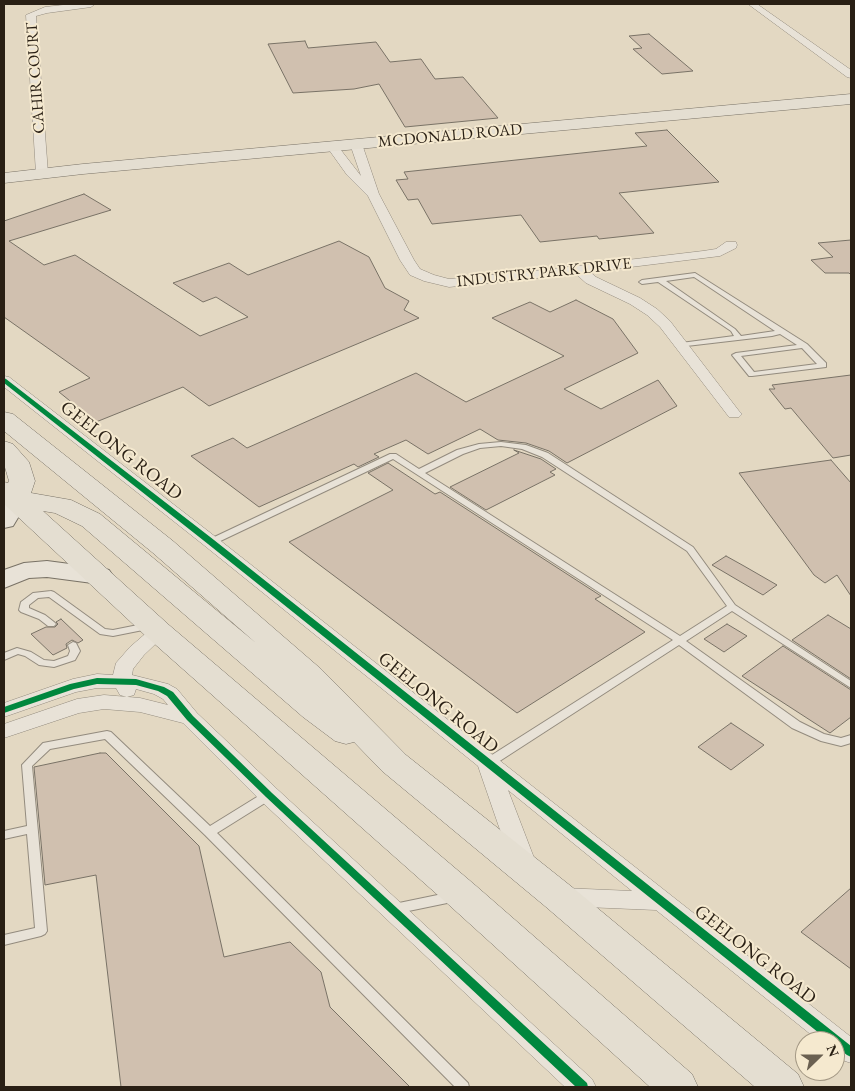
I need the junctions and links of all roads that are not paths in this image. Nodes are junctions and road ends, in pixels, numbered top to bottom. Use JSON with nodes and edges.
{"nodes":[{"id":1,"x":91,"y":4,"type":"edge"},
{"id":2,"x":752,"y":4,"type":"edge"},
{"id":3,"x":851,"y":75,"type":"edge"},
{"id":4,"x":851,"y":98,"type":"edge"},
{"id":5,"x":356,"y":144,"type":"junction"},
{"id":6,"x":333,"y":146,"type":"junction"},
{"id":7,"x":46,"y":173,"type":"junction"},
{"id":8,"x":4,"y":174,"type":"edge"},
{"id":9,"x":4,"y":178,"type":"edge"},
{"id":10,"x":373,"y":194,"type":"junction"},
{"id":11,"x":732,"y":246,"type":"dead end"},
{"id":12,"x":580,"y":270,"type":"junction"},
{"id":13,"x":660,"y":280,"type":"junction"},
{"id":14,"x":642,"y":282,"type":"dead end"},
{"id":15,"x":782,"y":331,"type":"junction"},
{"id":16,"x":739,"y":338,"type":"junction"},
{"id":17,"x":681,"y":345,"type":"junction"},
{"id":18,"x":804,"y":346,"type":"junction"},
{"id":19,"x":4,"y":380,"type":"edge"},
{"id":20,"x":734,"y":414,"type":"dead end"},
{"id":21,"x":4,"y":419,"type":"edge"},
{"id":22,"x":4,"y":449,"type":"edge"},
{"id":23,"x":418,"y":473,"type":"junction"},
{"id":24,"x":9,"y":502,"type":"edge"},
{"id":25,"x":211,"y":542,"type":"junction"},
{"id":26,"x":100,"y":576,"type":"junction"},
{"id":27,"x":4,"y":580,"type":"edge"},
{"id":28,"x":732,"y":608,"type":"junction"},
{"id":29,"x":51,"y":624,"type":"dead end"},
{"id":30,"x":156,"y":628,"type":"junction"},
{"id":31,"x":679,"y":640,"type":"junction"},
{"id":32,"x":73,"y":645,"type":"dead end"},
{"id":33,"x":4,"y":657,"type":"edge"},
{"id":34,"x":122,"y":680,"type":"junction"},
{"id":35,"x":851,"y":685,"type":"edge"},
{"id":36,"x":140,"y":704,"type":"junction"},
{"id":37,"x":4,"y":710,"type":"edge"},
{"id":38,"x":190,"y":718,"type":"junction"},
{"id":39,"x":4,"y":731,"type":"edge"},
{"id":40,"x":851,"y":739,"type":"edge"},
{"id":41,"x":394,"y":763,"type":"junction"},
{"id":42,"x":488,"y":763,"type":"junction"},
{"id":43,"x":269,"y":795,"type":"junction"},
{"id":44,"x":33,"y":830,"type":"junction"},
{"id":45,"x":209,"y":832,"type":"junction"},
{"id":46,"x":4,"y":835,"type":"edge"},
{"id":47,"x":530,"y":874,"type":"junction"},
{"id":48,"x":462,"y":895,"type":"junction"},
{"id":49,"x":559,"y":897,"type":"junction"},
{"id":50,"x":662,"y":901,"type":"junction"},
{"id":51,"x":392,"y":909,"type":"junction"},
{"id":52,"x":4,"y":940,"type":"edge"},
{"id":53,"x":851,"y":1052,"type":"edge"},
{"id":54,"x":575,"y":1085,"type":"edge"},
{"id":55,"x":463,"y":1087,"type":"edge"},
{"id":56,"x":678,"y":1087,"type":"edge"},
{"id":57,"x":784,"y":1087,"type":"edge"}],
"edges":[{"from":1,"to":7,"type":"street","name":"CAHIR COURT"},
{"from":2,"to":3,"type":"street"},
{"from":4,"to":5,"type":"main road","name":"MCDONALD ROAD"},
{"from":5,"to":6,"type":"main road","name":"MCDONALD ROAD"},
{"from":5,"to":10,"type":"street","name":"INDUSTRY PARK DRIVE"},
{"from":6,"to":7,"type":"main road","name":"MCDONALD ROAD"},
{"from":6,"to":10,"type":"street","name":"INDUSTRY PARK DRIVE"},
{"from":7,"to":8,"type":"main road","name":"MCDONALD ROAD"},
{"from":7,"to":9,"type":"main road","name":"MCDONALD ROAD"},
{"from":10,"to":12,"type":"street","name":"INDUSTRY PARK DRIVE"},
{"from":11,"to":12,"type":"street","name":"INDUSTRY PARK DRIVE"},
{"from":12,"to":17,"type":"street"},
{"from":13,"to":14,"type":"lane"},
{"from":13,"to":15,"type":"lane"},
{"from":13,"to":16,"type":"lane"},
{"from":15,"to":16,"type":"lane"},
{"from":15,"to":18,"type":"lane"},
{"from":16,"to":17,"type":"lane"},
{"from":17,"to":20,"type":"street"},
{"from":18,"to":18,"type":"lane"},
{"from":19,"to":25,"type":"street","name":"GEELONG ROAD"},
{"from":21,"to":41,"type":"main road","name":"GEELONG ROAD"},
{"from":22,"to":24,"type":"main road"},
{"from":23,"to":25,"type":"lane"},
{"from":23,"to":28,"type":"lane"},
{"from":23,"to":31,"type":"lane"},
{"from":24,"to":26,"type":"main road"},
{"from":24,"to":41,"type":"main road"},
{"from":25,"to":42,"type":"street","name":"GEELONG ROAD"},
{"from":26,"to":27,"type":"main road"},
{"from":26,"to":30,"type":"main road"},
{"from":28,"to":31,"type":"lane"},
{"from":28,"to":35,"type":"lane"},
{"from":29,"to":30,"type":"lane"},
{"from":30,"to":34,"type":"street"},
{"from":30,"to":48,"type":"main road"},
{"from":31,"to":40,"type":"lane"},
{"from":31,"to":42,"type":"lane"},
{"from":32,"to":33,"type":"lane"},
{"from":34,"to":36,"type":"street"},
{"from":34,"to":37,"type":"street"},
{"from":34,"to":38,"type":"street"},
{"from":36,"to":38,"type":"street"},
{"from":36,"to":39,"type":"street"},
{"from":38,"to":43,"type":"street"},
{"from":41,"to":47,"type":"main road","name":"GEELONG ROAD"},
{"from":42,"to":47,"type":"street","name":"GEELONG ROAD"},
{"from":42,"to":50,"type":"street","name":"GEELONG ROAD"},
{"from":43,"to":45,"type":"lane"},
{"from":43,"to":51,"type":"street"},
{"from":44,"to":45,"type":"lane"},
{"from":44,"to":46,"type":"lane"},
{"from":44,"to":52,"type":"lane"},
{"from":45,"to":55,"type":"lane"},
{"from":47,"to":49,"type":"main road","name":"GEELONG ROAD"},
{"from":48,"to":51,"type":"lane"},
{"from":48,"to":56,"type":"main road"},
{"from":49,"to":50,"type":"street"},
{"from":49,"to":57,"type":"main road","name":"GEELONG ROAD"},
{"from":50,"to":53,"type":"street","name":"GEELONG ROAD"},
{"from":51,"to":54,"type":"street"}]}
